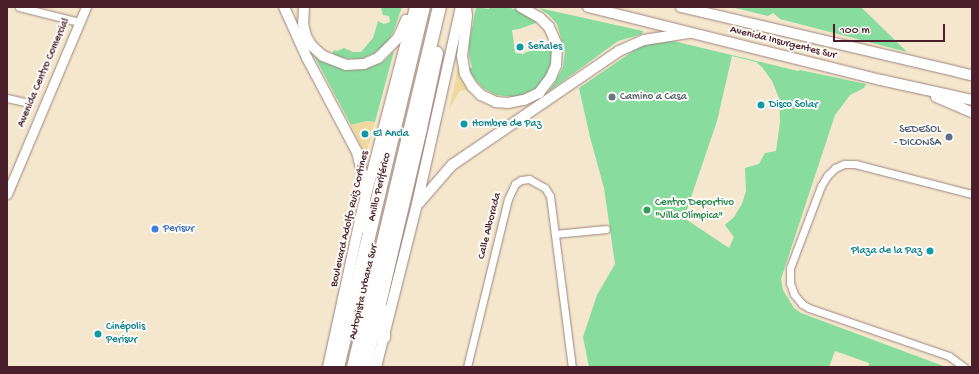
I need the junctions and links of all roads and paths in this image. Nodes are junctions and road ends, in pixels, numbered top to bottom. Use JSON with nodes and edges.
{"nodes":[{"id":1,"x":19,"y":7,"type":"edge"},
{"id":2,"x":86,"y":7,"type":"edge"},
{"id":3,"x":284,"y":7,"type":"edge"},
{"id":4,"x":304,"y":7,"type":"edge"},
{"id":5,"x":410,"y":7,"type":"edge"},
{"id":6,"x":415,"y":7,"type":"edge"},
{"id":7,"x":423,"y":7,"type":"edge"},
{"id":8,"x":432,"y":7,"type":"edge"},
{"id":9,"x":439,"y":7,"type":"edge"},
{"id":10,"x":445,"y":7,"type":"edge"},
{"id":11,"x":462,"y":7,"type":"edge"},
{"id":12,"x":466,"y":7,"type":"edge"},
{"id":13,"x":521,"y":7,"type":"edge"},
{"id":14,"x":588,"y":7,"type":"edge"},
{"id":15,"x":681,"y":7,"type":"edge"},
{"id":16,"x":694,"y":7,"type":"edge"},
{"id":17,"x":706,"y":13,"type":"junction"},
{"id":18,"x":79,"y":22,"type":"junction"},
{"id":19,"x":695,"y":32,"type":"junction"},
{"id":20,"x":972,"y":76,"type":"edge"},
{"id":21,"x":910,"y":87,"type":"junction"},
{"id":22,"x":7,"y":98,"type":"edge"},
{"id":23,"x":400,"y":100,"type":"junction"},
{"id":24,"x":972,"y":100,"type":"edge"},
{"id":25,"x":28,"y":103,"type":"dead end"},
{"id":26,"x":972,"y":112,"type":"edge"},
{"id":27,"x":7,"y":194,"type":"edge"},
{"id":28,"x":972,"y":194,"type":"edge"},
{"id":29,"x":363,"y":207,"type":"junction"},
{"id":30,"x":416,"y":208,"type":"junction"},
{"id":31,"x":360,"y":226,"type":"junction"},
{"id":32,"x":606,"y":228,"type":"dead end"},
{"id":33,"x":555,"y":234,"type":"junction"},
{"id":34,"x":390,"y":260,"type":"junction"},
{"id":35,"x":383,"y":337,"type":"junction"},
{"id":36,"x":328,"y":367,"type":"edge"},
{"id":37,"x":337,"y":367,"type":"edge"},
{"id":38,"x":346,"y":367,"type":"edge"},
{"id":39,"x":353,"y":367,"type":"edge"},
{"id":40,"x":364,"y":367,"type":"edge"},
{"id":41,"x":376,"y":367,"type":"edge"},
{"id":42,"x":467,"y":367,"type":"edge"},
{"id":43,"x":572,"y":367,"type":"edge"},
{"id":44,"x":964,"y":367,"type":"edge"}],
"edges":[{"from":1,"to":18,"type":"street"},
{"from":2,"to":18,"type":"street","name":"Avenida Centro Comercial"},
{"from":3,"to":29,"type":"main road"},
{"from":4,"to":5,"type":"main road"},
{"from":6,"to":29,"type":"main road","name":"Boulevard Adolfo Ruiz Cortines"},
{"from":7,"to":23,"type":"highway","name":"Anillo Periférico"},
{"from":8,"to":38,"type":"highway","name":"Autopista Urbana Sur"},
{"from":9,"to":39,"type":"highway","name":"Autopista Urbana Sur"},
{"from":10,"to":34,"type":"highway"},
{"from":11,"to":30,"type":"main road"},
{"from":12,"to":13,"type":"main road"},
{"from":14,"to":19,"type":"main road","name":"Avenida Insurgentes Sur"},
{"from":15,"to":17,"type":"main road","name":"Avenida Insurgentes Sur"},
{"from":16,"to":17,"type":"main road"},
{"from":17,"to":20,"type":"main road","name":"Avenida Insurgentes Sur"},
{"from":18,"to":27,"type":"street","name":"Avenida Centro Comercial"},
{"from":19,"to":21,"type":"main road","name":"Avenida Insurgentes Sur"},
{"from":19,"to":30,"type":"main road"},
{"from":21,"to":24,"type":"main road","name":"Avenida Insurgentes Sur"},
{"from":21,"to":26,"type":"main road"},
{"from":22,"to":25,"type":"street"},
{"from":23,"to":31,"type":"highway"},
{"from":23,"to":37,"type":"highway","name":"Anillo Periférico"},
{"from":28,"to":44,"type":"street"},
{"from":29,"to":31,"type":"main road","name":"Boulevard Adolfo Ruiz Cortines"},
{"from":30,"to":35,"type":"main road"},
{"from":31,"to":36,"type":"main road","name":"Boulevard Adolfo Ruiz Cortines"},
{"from":32,"to":33,"type":"street"},
{"from":33,"to":42,"type":"street","name":"Calle Alborada"},
{"from":33,"to":43,"type":"street","name":"Calle Alborada"},
{"from":34,"to":35,"type":"highway"},
{"from":34,"to":40,"type":"highway"},
{"from":35,"to":41,"type":"main road"}]}
